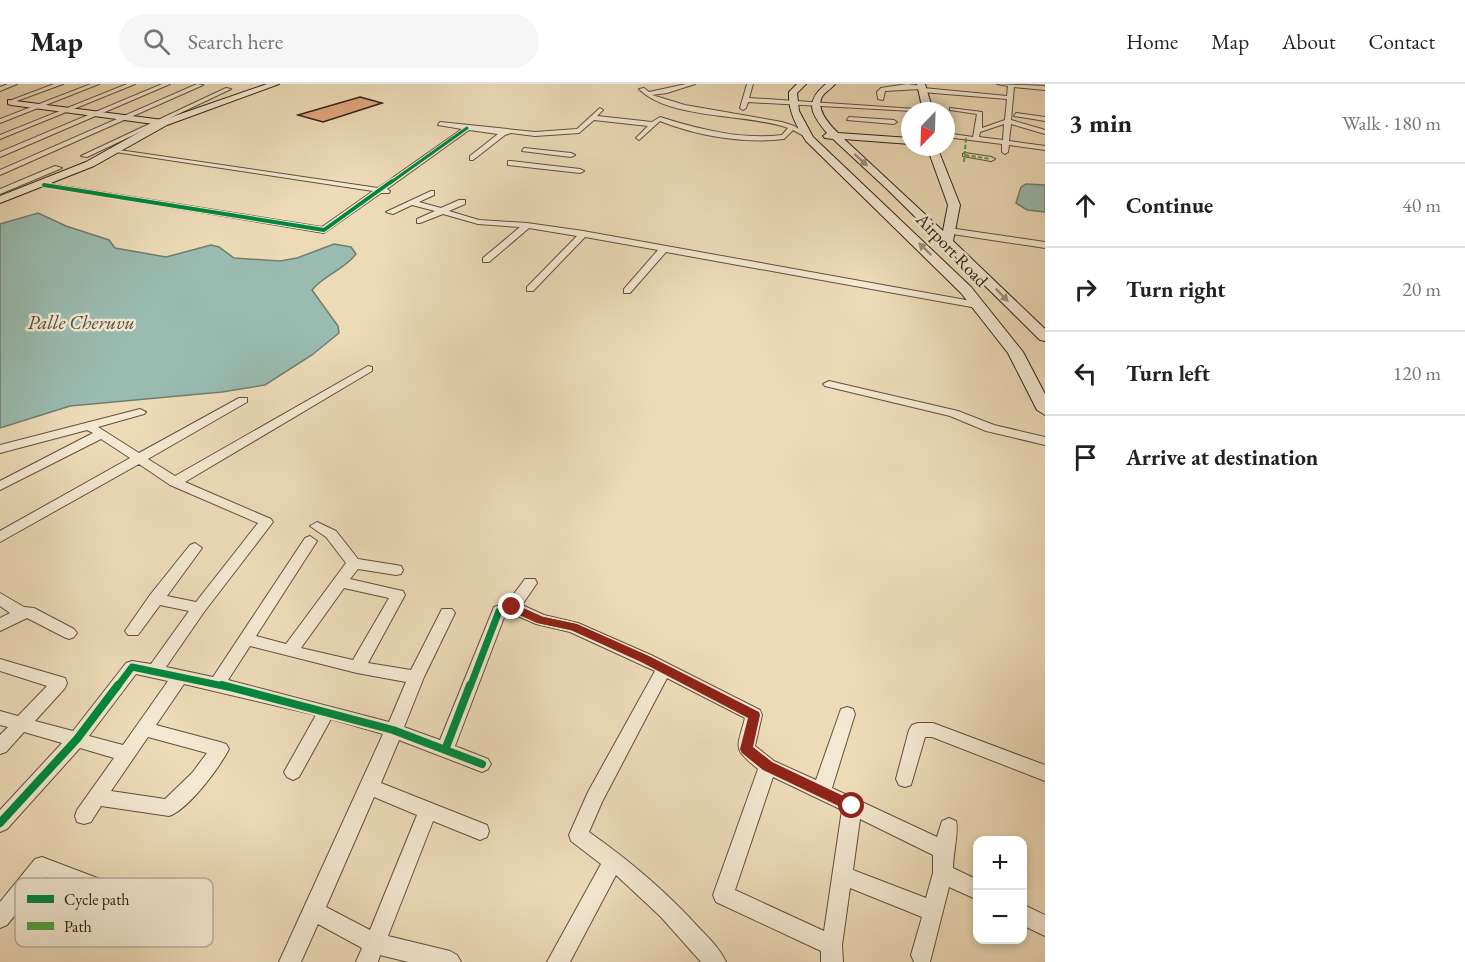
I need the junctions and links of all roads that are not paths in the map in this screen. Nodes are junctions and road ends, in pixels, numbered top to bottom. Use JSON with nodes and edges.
{"nodes":[{"id":1,"x":14,"y":84,"type":"edge"},
{"id":2,"x":50,"y":84,"type":"edge"},
{"id":3,"x":60,"y":84,"type":"edge"},
{"id":4,"x":96,"y":84,"type":"edge"},
{"id":5,"x":112,"y":84,"type":"edge"},
{"id":6,"x":132,"y":84,"type":"edge"},
{"id":7,"x":167,"y":84,"type":"edge"},
{"id":8,"x":275,"y":84,"type":"edge"},
{"id":9,"x":692,"y":84,"type":"edge"},
{"id":10,"x":750,"y":84,"type":"edge"},
{"id":11,"x":802,"y":84,"type":"edge"},
{"id":12,"x":1000,"y":84,"type":"edge"},
{"id":13,"x":200,"y":85,"type":"edge"},
{"id":14,"x":1011,"y":85,"type":"edge"},
{"id":15,"x":1024,"y":85,"type":"edge"},
{"id":16,"x":921,"y":87,"type":"edge"},
{"id":17,"x":1043,"y":88,"type":"edge"},
{"id":18,"x":0,"y":89,"type":"edge"},
{"id":19,"x":120,"y":89,"type":"junction"},
{"id":20,"x":228,"y":89,"type":"dead end"},
{"id":21,"x":793,"y":92,"type":"junction"},
{"id":22,"x":962,"y":94,"type":"junction"},
{"id":23,"x":823,"y":95,"type":"edge"},
{"id":24,"x":1022,"y":95,"type":"dead end"},
{"id":25,"x":1011,"y":96,"type":"junction"},
{"id":26,"x":1045,"y":96,"type":"edge"},
{"id":27,"x":871,"y":98,"type":"dead end"},
{"id":28,"x":881,"y":99,"type":"junction"},
{"id":29,"x":976,"y":99,"type":"dead end"},
{"id":30,"x":747,"y":100,"type":"junction"},
{"id":31,"x":925,"y":102,"type":"edge"},
{"id":32,"x":5,"y":103,"type":"edge"},
{"id":33,"x":792,"y":103,"type":"junction"},
{"id":34,"x":901,"y":103,"type":"edge"},
{"id":35,"x":955,"y":104,"type":"edge"},
{"id":36,"x":844,"y":105,"type":"junction"},
{"id":37,"x":39,"y":106,"type":"junction"},
{"id":38,"x":870,"y":106,"type":"junction"},
{"id":39,"x":686,"y":108,"type":"junction"},
{"id":40,"x":892,"y":108,"type":"junction"},
{"id":41,"x":901,"y":108,"type":"edge"},
{"id":42,"x":955,"y":108,"type":"edge"},
{"id":43,"x":68,"y":110,"type":"junction"},
{"id":44,"x":600,"y":110,"type":"dead end"},
{"id":45,"x":969,"y":110,"type":"junction"},
{"id":46,"x":97,"y":114,"type":"junction"},
{"id":47,"x":980,"y":114,"type":"junction"},
{"id":48,"x":989,"y":116,"type":"dead end"},
{"id":49,"x":740,"y":117,"type":"junction"},
{"id":50,"x":998,"y":117,"type":"dead end"},
{"id":51,"x":126,"y":118,"type":"junction"},
{"id":52,"x":594,"y":118,"type":"junction"},
{"id":53,"x":660,"y":119,"type":"junction"},
{"id":54,"x":849,"y":119,"type":"junction"},
{"id":55,"x":1008,"y":119,"type":"junction"},
{"id":56,"x":1045,"y":119,"type":"edge"},
{"id":57,"x":872,"y":120,"type":"junction"},
{"id":58,"x":0,"y":121,"type":"edge"},
{"id":59,"x":160,"y":122,"type":"junction"},
{"id":60,"x":440,"y":124,"type":"dead end"},
{"id":61,"x":652,"y":124,"type":"junction"},
{"id":62,"x":792,"y":127,"type":"junction"},
{"id":63,"x":467,"y":128,"type":"junction"},
{"id":64,"x":976,"y":130,"type":"junction"},
{"id":65,"x":504,"y":132,"type":"junction"},
{"id":66,"x":1045,"y":132,"type":"edge"},
{"id":67,"x":850,"y":135,"type":"junction"},
{"id":68,"x":808,"y":136,"type":"junction"},
{"id":69,"x":835,"y":136,"type":"junction"},
{"id":70,"x":955,"y":136,"type":"edge"},
{"id":71,"x":0,"y":137,"type":"edge"},
{"id":72,"x":538,"y":137,"type":"junction"},
{"id":73,"x":875,"y":137,"type":"junction"},
{"id":74,"x":639,"y":138,"type":"dead end"},
{"id":75,"x":966,"y":138,"type":"junction"},
{"id":76,"x":976,"y":138,"type":"junction"},
{"id":77,"x":561,"y":140,"type":"dead end"},
{"id":78,"x":901,"y":140,"type":"edge"},
{"id":79,"x":1005,"y":142,"type":"junction"},
{"id":80,"x":1045,"y":148,"type":"edge"},
{"id":81,"x":524,"y":150,"type":"junction"},
{"id":82,"x":112,"y":151,"type":"junction"},
{"id":83,"x":1005,"y":152,"type":"dead end"},
{"id":84,"x":2,"y":153,"type":"edge"},
{"id":85,"x":571,"y":155,"type":"dead end"},
{"id":86,"x":85,"y":156,"type":"dead end"},
{"id":87,"x":935,"y":156,"type":"edge"},
{"id":88,"x":38,"y":157,"type":"junction"},
{"id":89,"x":473,"y":158,"type":"dead end"},
{"id":90,"x":991,"y":159,"type":"dead end"},
{"id":91,"x":58,"y":168,"type":"dead end"},
{"id":92,"x":580,"y":171,"type":"dead end"},
{"id":93,"x":0,"y":173,"type":"edge"},
{"id":94,"x":44,"y":185,"type":"dead end"},
{"id":95,"x":382,"y":191,"type":"junction"},
{"id":96,"x":0,"y":192,"type":"edge"},
{"id":97,"x":394,"y":192,"type":"dead end"},
{"id":98,"x":430,"y":193,"type":"dead end"},
{"id":99,"x":0,"y":200,"type":"edge"},
{"id":100,"x":412,"y":202,"type":"junction"},
{"id":101,"x":462,"y":202,"type":"dead end"},
{"id":102,"x":441,"y":211,"type":"junction"},
{"id":103,"x":390,"y":212,"type":"dead end"},
{"id":104,"x":420,"y":221,"type":"dead end"},
{"id":105,"x":527,"y":225,"type":"junction"},
{"id":106,"x":583,"y":234,"type":"junction"},
{"id":107,"x":948,"y":236,"type":"junction"},
{"id":108,"x":1045,"y":245,"type":"edge"},
{"id":109,"x":664,"y":249,"type":"junction"},
{"id":110,"x":486,"y":260,"type":"dead end"},
{"id":111,"x":530,"y":289,"type":"dead end"},
{"id":112,"x":627,"y":291,"type":"dead end"},
{"id":113,"x":977,"y":305,"type":"junction"},
{"id":114,"x":1042,"y":331,"type":"edge"},
{"id":115,"x":368,"y":369,"type":"dead end"},
{"id":116,"x":829,"y":384,"type":"dead end"},
{"id":117,"x":243,"y":400,"type":"dead end"},
{"id":118,"x":1045,"y":410,"type":"edge"},
{"id":119,"x":140,"y":412,"type":"dead end"},
{"id":120,"x":88,"y":425,"type":"junction"},
{"id":121,"x":101,"y":434,"type":"junction"},
{"id":122,"x":1045,"y":441,"type":"edge"},
{"id":123,"x":0,"y":449,"type":"edge"},
{"id":124,"x":138,"y":459,"type":"junction"},
{"id":125,"x":175,"y":482,"type":"junction"},
{"id":126,"x":0,"y":486,"type":"edge"},
{"id":127,"x":316,"y":526,"type":"dead end"},
{"id":128,"x":0,"y":537,"type":"edge"},
{"id":129,"x":309,"y":541,"type":"dead end"},
{"id":130,"x":195,"y":548,"type":"dead end"},
{"id":131,"x":354,"y":563,"type":"junction"},
{"id":132,"x":396,"y":570,"type":"dead end"},
{"id":133,"x":341,"y":582,"type":"junction"},
{"id":134,"x":530,"y":583,"type":"dead end"},
{"id":135,"x":0,"y":598,"type":"edge"},
{"id":136,"x":155,"y":599,"type":"junction"},
{"id":137,"x":512,"y":607,"type":"junction"},
{"id":138,"x":199,"y":608,"type":"junction"},
{"id":139,"x":21,"y":613,"type":"junction"},
{"id":140,"x":447,"y":614,"type":"dead end"},
{"id":141,"x":0,"y":625,"type":"edge"},
{"id":142,"x":133,"y":631,"type":"dead end"},
{"id":143,"x":69,"y":633,"type":"dead end"},
{"id":144,"x":245,"y":639,"type":"junction"},
{"id":145,"x":290,"y":651,"type":"junction"},
{"id":146,"x":0,"y":665,"type":"edge"},
{"id":147,"x":357,"y":667,"type":"junction"},
{"id":148,"x":155,"y":670,"type":"junction"},
{"id":149,"x":663,"y":671,"type":"junction"},
{"id":150,"x":180,"y":676,"type":"junction"},
{"id":151,"x":416,"y":677,"type":"junction"},
{"id":152,"x":218,"y":684,"type":"junction"},
{"id":153,"x":327,"y":711,"type":"junction"},
{"id":154,"x":847,"y":714,"type":"dead end"},
{"id":155,"x":0,"y":718,"type":"edge"},
{"id":156,"x":21,"y":725,"type":"junction"},
{"id":157,"x":144,"y":729,"type":"junction"},
{"id":158,"x":393,"y":730,"type":"junction"},
{"id":159,"x":77,"y":739,"type":"junction"},
{"id":160,"x":0,"y":747,"type":"edge"},
{"id":161,"x":445,"y":750,"type":"junction"},
{"id":162,"x":127,"y":754,"type":"junction"},
{"id":163,"x":482,"y":764,"type":"dead end"},
{"id":164,"x":768,"y":766,"type":"junction"},
{"id":165,"x":293,"y":771,"type":"dead end"},
{"id":166,"x":1045,"y":773,"type":"edge"},
{"id":167,"x":905,"y":779,"type":"dead end"},
{"id":168,"x":370,"y":787,"type":"junction"},
{"id":169,"x":822,"y":790,"type":"junction"},
{"id":170,"x":97,"y":797,"type":"junction"},
{"id":171,"x":852,"y":806,"type":"junction"},
{"id":172,"x":428,"y":811,"type":"junction"},
{"id":173,"x":84,"y":816,"type":"dead end"},
{"id":174,"x":0,"y":823,"type":"edge"},
{"id":175,"x":949,"y":826,"type":"dead end"},
{"id":176,"x":480,"y":831,"type":"dead end"},
{"id":177,"x":943,"y":850,"type":"junction"},
{"id":178,"x":614,"y":860,"type":"junction"},
{"id":179,"x":943,"y":873,"type":"junction"},
{"id":180,"x":843,"y":876,"type":"junction"},
{"id":181,"x":32,"y":878,"type":"edge"},
{"id":182,"x":73,"y":878,"type":"edge"},
{"id":183,"x":976,"y":890,"type":"edge"},
{"id":184,"x":15,"y":899,"type":"edge"},
{"id":185,"x":313,"y":911,"type":"junction"},
{"id":186,"x":933,"y":912,"type":"junction"},
{"id":187,"x":1027,"y":916,"type":"edge"},
{"id":188,"x":0,"y":918,"type":"edge"},
{"id":189,"x":1045,"y":926,"type":"edge"},
{"id":190,"x":371,"y":952,"type":"edge"},
{"id":191,"x":832,"y":954,"type":"edge"},
{"id":192,"x":922,"y":955,"type":"dead end"},
{"id":193,"x":290,"y":962,"type":"edge"},
{"id":194,"x":450,"y":962,"type":"edge"},
{"id":195,"x":558,"y":962,"type":"edge"},
{"id":196,"x":715,"y":962,"type":"edge"}],
"edges":[{"from":1,"to":18,"type":"street"},
{"from":2,"to":32,"type":"street"},
{"from":3,"to":32,"type":"street"},
{"from":4,"to":37,"type":"street"},
{"from":5,"to":19,"type":"street"},
{"from":6,"to":19,"type":"street"},
{"from":7,"to":46,"type":"street"},
{"from":8,"to":59,"type":"main road"},
{"from":9,"to":39,"type":"street"},
{"from":10,"to":30,"type":"street"},
{"from":11,"to":21,"type":"main road"},
{"from":12,"to":14,"type":"street"},
{"from":13,"to":51,"type":"street"},
{"from":14,"to":15,"type":"street"},
{"from":14,"to":25,"type":"street"},
{"from":15,"to":17,"type":"street"},
{"from":16,"to":22,"type":"street"},
{"from":16,"to":28,"type":"street"},
{"from":16,"to":31,"type":"main road"},
{"from":17,"to":26,"type":"street"},
{"from":19,"to":43,"type":"street"},
{"from":20,"to":59,"type":"street"},
{"from":21,"to":23,"type":"main road"},
{"from":21,"to":33,"type":"main road","name":"Airport Road"},
{"from":22,"to":25,"type":"street"},
{"from":22,"to":35,"type":"street"},
{"from":23,"to":33,"type":"street"},
{"from":23,"to":36,"type":"street"},
{"from":23,"to":69,"type":"main road","name":"Airport Road"},
{"from":24,"to":25,"type":"street"},
{"from":25,"to":55,"type":"street"},
{"from":27,"to":28,"type":"street"},
{"from":28,"to":34,"type":"street"},
{"from":29,"to":45,"type":"street"},
{"from":30,"to":33,"type":"street"},
{"from":30,"to":49,"type":"street"},
{"from":32,"to":37,"type":"main road"},
{"from":33,"to":68,"type":"main road","name":"Airport Road"},
{"from":36,"to":38,"type":"street"},
{"from":36,"to":54,"type":"street"},
{"from":37,"to":43,"type":"main road"},
{"from":37,"to":58,"type":"street"},
{"from":38,"to":40,"type":"street"},
{"from":38,"to":57,"type":"street"},
{"from":39,"to":49,"type":"street"},
{"from":39,"to":53,"type":"street"},
{"from":40,"to":41,"type":"street"},
{"from":40,"to":57,"type":"street"},
{"from":42,"to":45,"type":"street"},
{"from":43,"to":46,"type":"main road"},
{"from":43,"to":71,"type":"street"},
{"from":44,"to":52,"type":"street"},
{"from":45,"to":47,"type":"street"},
{"from":46,"to":51,"type":"main road"},
{"from":46,"to":84,"type":"street"},
{"from":47,"to":48,"type":"street"},
{"from":47,"to":64,"type":"street"},
{"from":49,"to":62,"type":"street"},
{"from":50,"to":55,"type":"street"},
{"from":51,"to":59,"type":"main road"},
{"from":51,"to":88,"type":"street"},
{"from":52,"to":61,"type":"street"},
{"from":52,"to":65,"type":"street"},
{"from":53,"to":61,"type":"street"},
{"from":53,"to":62,"type":"street"},
{"from":54,"to":57,"type":"street"},
{"from":54,"to":67,"type":"street"},
{"from":55,"to":56,"type":"street"},
{"from":55,"to":64,"type":"street"},
{"from":55,"to":66,"type":"street"},
{"from":55,"to":79,"type":"street"},
{"from":57,"to":73,"type":"street"},
{"from":59,"to":82,"type":"main road"},
{"from":59,"to":86,"type":"street"},
{"from":60,"to":63,"type":"street"},
{"from":61,"to":74,"type":"street"},
{"from":62,"to":68,"type":"street"},
{"from":63,"to":65,"type":"street"},
{"from":63,"to":95,"type":"street"},
{"from":64,"to":76,"type":"street"},
{"from":65,"to":72,"type":"street"},
{"from":65,"to":89,"type":"street"},
{"from":67,"to":69,"type":"main road"},
{"from":67,"to":73,"type":"main road"},
{"from":68,"to":69,"type":"main road"},
{"from":113,"to":68,"type":"main road","name":"Airport Road","one_way":true},
{"from":69,"to":107,"type":"main road","name":"Airport Road","one_way":true},
{"from":70,"to":75,"type":"street"},
{"from":72,"to":77,"type":"street"},
{"from":72,"to":81,"type":"street"},
{"from":73,"to":78,"type":"main road"},
{"from":75,"to":76,"type":"street"},
{"from":75,"to":90,"type":"street"},
{"from":76,"to":79,"type":"street"},
{"from":79,"to":80,"type":"street"},
{"from":79,"to":83,"type":"street"},
{"from":81,"to":85,"type":"street"},
{"from":81,"to":92,"type":"street"},
{"from":82,"to":95,"type":"street"},
{"from":82,"to":99,"type":"main road"},
{"from":84,"to":88,"type":"street"},
{"from":87,"to":107,"type":"main road","name":"Airport Road"},
{"from":88,"to":93,"type":"street"},
{"from":91,"to":96,"type":"street"},
{"from":94,"to":95,"type":"street"},
{"from":95,"to":97,"type":"street"},
{"from":98,"to":100,"type":"street"},
{"from":100,"to":102,"type":"street"},
{"from":100,"to":103,"type":"street"},
{"from":101,"to":102,"type":"street"},
{"from":102,"to":104,"type":"street"},
{"from":102,"to":105,"type":"street"},
{"from":105,"to":106,"type":"street"},
{"from":105,"to":110,"type":"street"},
{"from":106,"to":109,"type":"street"},
{"from":106,"to":111,"type":"street"},
{"from":107,"to":108,"type":"street"},
{"from":107,"to":114,"type":"main road","name":"Airport Road","one_way":true},
{"from":109,"to":112,"type":"street"},
{"from":109,"to":113,"type":"street"},
{"from":113,"to":118,"type":"main road","name":"Airport Road"},
{"from":115,"to":125,"type":"street"},
{"from":116,"to":122,"type":"street"},
{"from":117,"to":124,"type":"street"},
{"from":119,"to":120,"type":"street"},
{"from":120,"to":121,"type":"street"},
{"from":120,"to":123,"type":"street"},
{"from":121,"to":124,"type":"street"},
{"from":121,"to":126,"type":"street"},
{"from":124,"to":125,"type":"street"},
{"from":124,"to":128,"type":"street"},
{"from":125,"to":138,"type":"street"},
{"from":127,"to":131,"type":"street"},
{"from":129,"to":144,"type":"street"},
{"from":130,"to":136,"type":"street"},
{"from":131,"to":132,"type":"street"},
{"from":131,"to":133,"type":"street"},
{"from":133,"to":145,"type":"street"},
{"from":133,"to":147,"type":"street"},
{"from":134,"to":137,"type":"street"},
{"from":135,"to":139,"type":"street"},
{"from":136,"to":138,"type":"street"},
{"from":136,"to":142,"type":"street"},
{"from":137,"to":149,"type":"street"},
{"from":137,"to":161,"type":"street"},
{"from":138,"to":148,"type":"street"},
{"from":139,"to":141,"type":"street"},
{"from":139,"to":143,"type":"street"},
{"from":140,"to":151,"type":"street"},
{"from":144,"to":145,"type":"street"},
{"from":144,"to":152,"type":"street"},
{"from":145,"to":147,"type":"street"},
{"from":146,"to":156,"type":"street"},
{"from":147,"to":151,"type":"street"},
{"from":148,"to":150,"type":"street"},
{"from":148,"to":159,"type":"street"},
{"from":149,"to":164,"type":"street"},
{"from":149,"to":178,"type":"street"},
{"from":150,"to":152,"type":"street"},
{"from":150,"to":157,"type":"street"},
{"from":151,"to":158,"type":"street"},
{"from":152,"to":153,"type":"street"},
{"from":153,"to":158,"type":"street"},
{"from":153,"to":165,"type":"street"},
{"from":154,"to":169,"type":"street"},
{"from":155,"to":156,"type":"street"},
{"from":156,"to":159,"type":"street"},
{"from":156,"to":160,"type":"street"},
{"from":157,"to":162,"type":"street"},
{"from":157,"to":170,"type":"street"},
{"from":158,"to":161,"type":"street"},
{"from":158,"to":168,"type":"street"},
{"from":159,"to":162,"type":"street"},
{"from":159,"to":174,"type":"street"},
{"from":161,"to":163,"type":"street"},
{"from":162,"to":170,"type":"street"},
{"from":164,"to":169,"type":"street"},
{"from":164,"to":191,"type":"street"},
{"from":166,"to":167,"type":"street"},
{"from":168,"to":172,"type":"street"},
{"from":168,"to":185,"type":"street"},
{"from":169,"to":171,"type":"street"},
{"from":170,"to":173,"type":"street"},
{"from":171,"to":177,"type":"street"},
{"from":171,"to":180,"type":"street"},
{"from":172,"to":176,"type":"street"},
{"from":172,"to":190,"type":"street"},
{"from":175,"to":177,"type":"street"},
{"from":177,"to":179,"type":"street"},
{"from":178,"to":195,"type":"street"},
{"from":178,"to":196,"type":"street"},
{"from":179,"to":183,"type":"street"},
{"from":179,"to":186,"type":"street"},
{"from":180,"to":186,"type":"street"},
{"from":180,"to":191,"type":"street"},
{"from":181,"to":182,"type":"street"},
{"from":184,"to":188,"type":"street"},
{"from":185,"to":190,"type":"street"},
{"from":185,"to":193,"type":"street"},
{"from":186,"to":192,"type":"street"},
{"from":187,"to":189,"type":"street"},
{"from":190,"to":194,"type":"street"}]}
